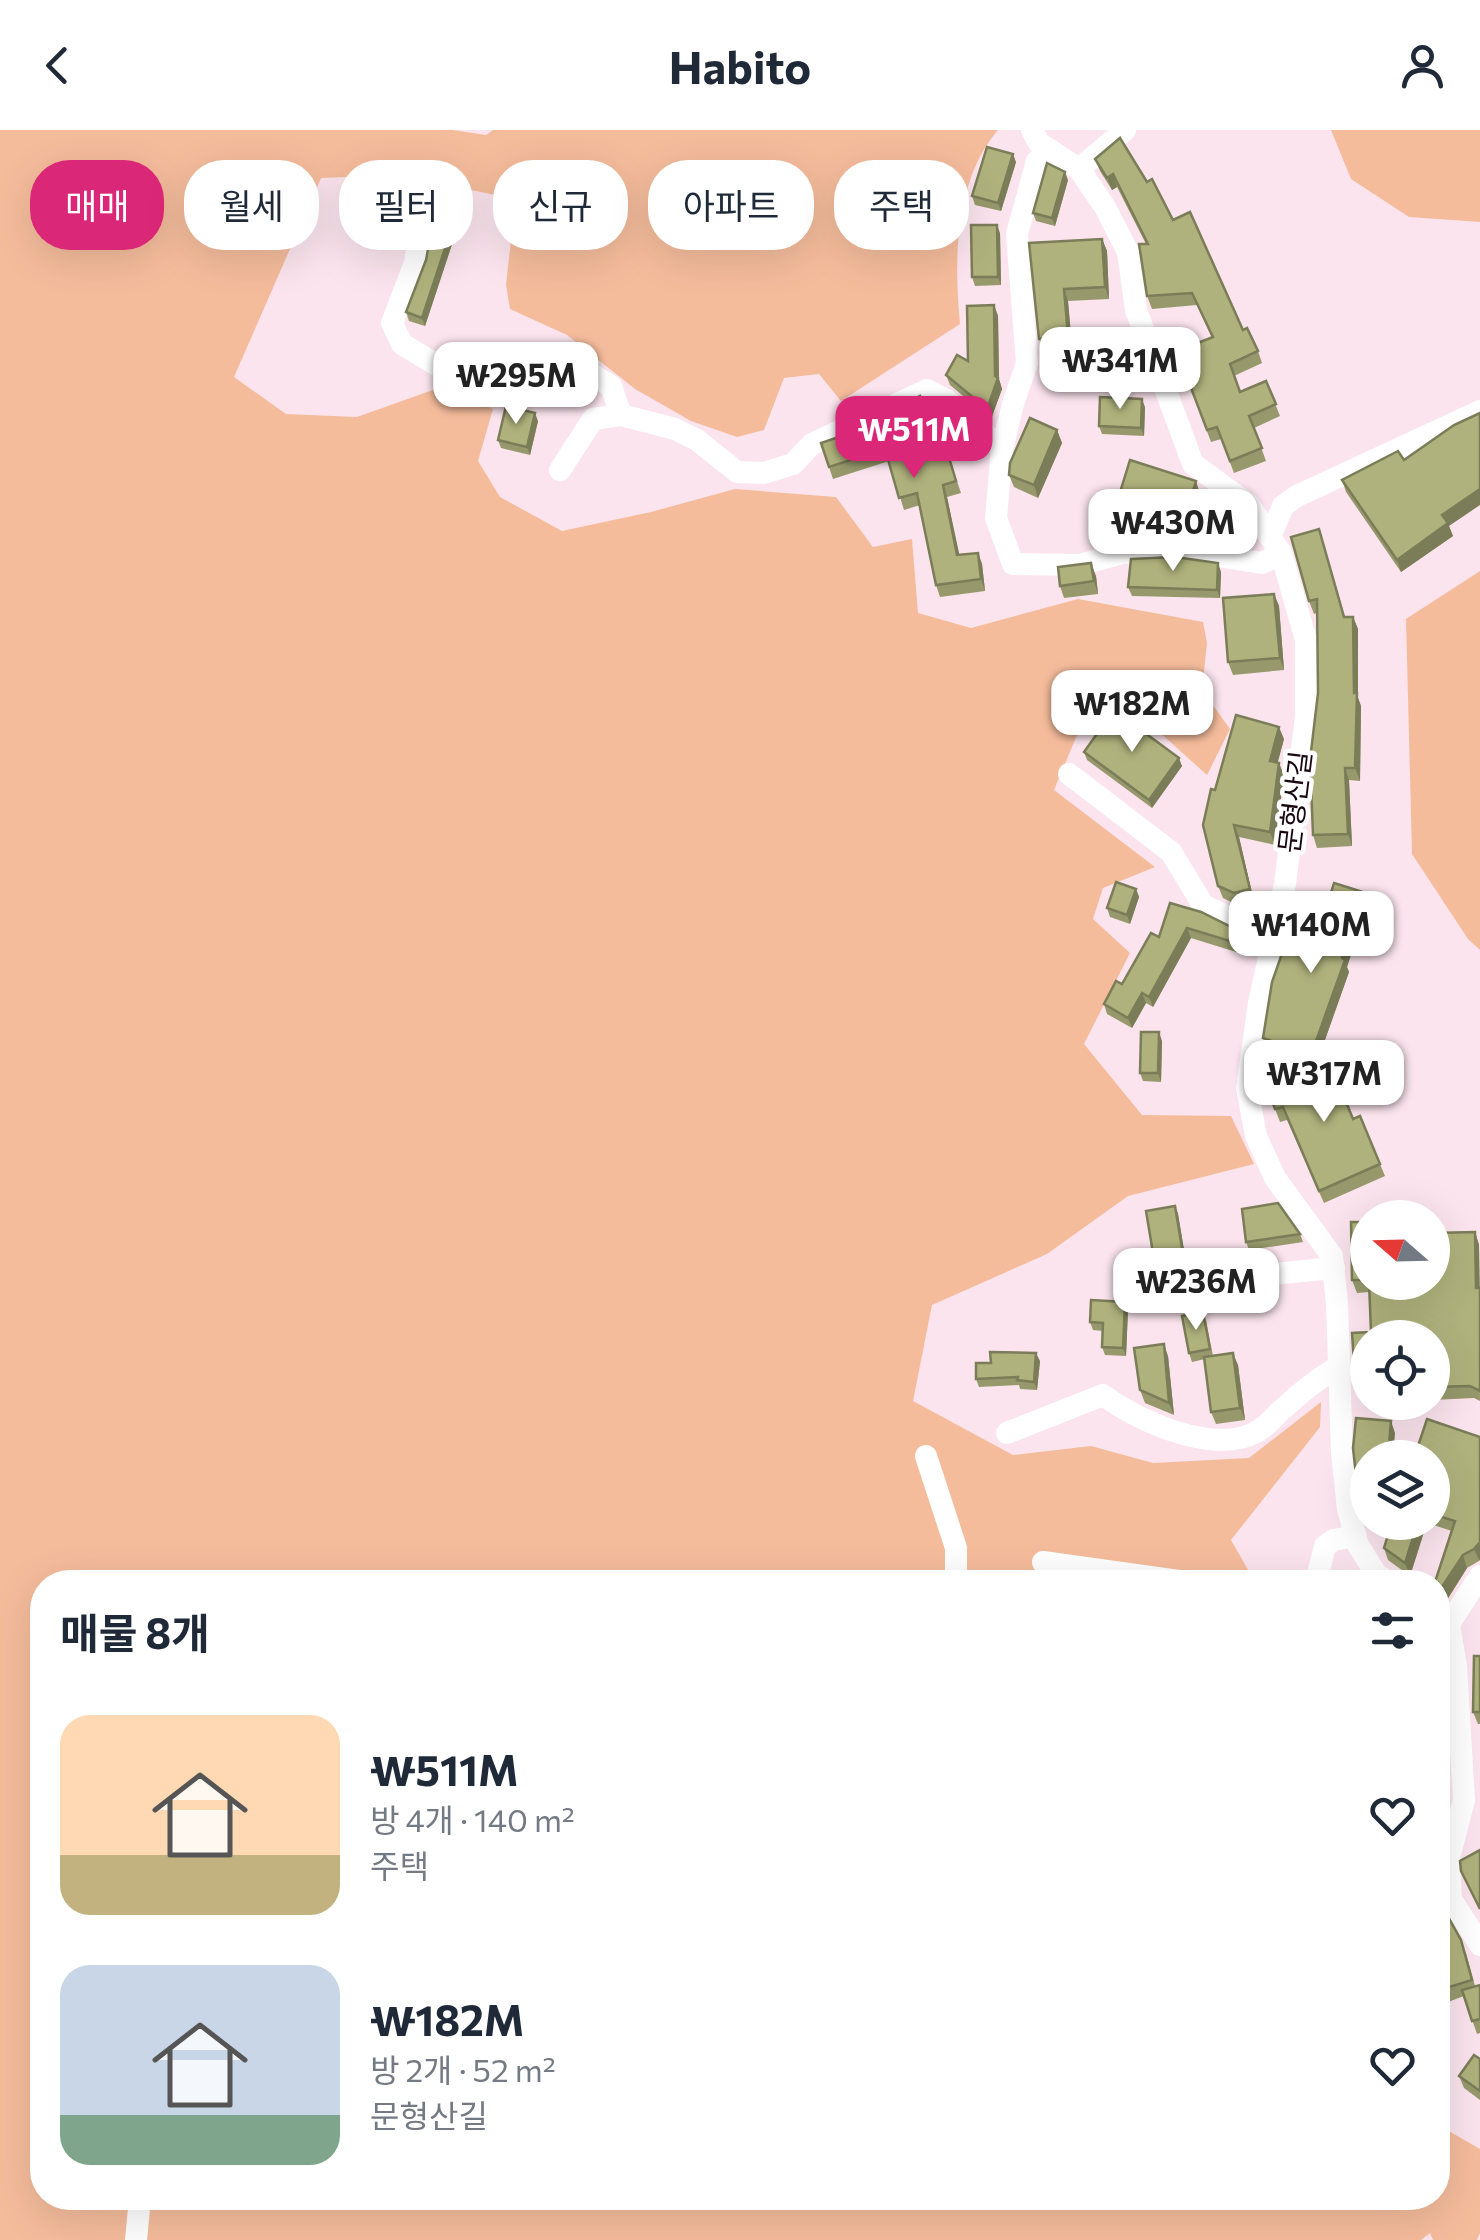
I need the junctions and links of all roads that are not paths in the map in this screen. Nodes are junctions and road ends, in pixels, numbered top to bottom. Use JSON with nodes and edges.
{"nodes":[{"id":1,"x":1032,"y":130,"type":"edge"},
{"id":2,"x":1124,"y":130,"type":"edge"},
{"id":3,"x":1054,"y":153,"type":"junction"},
{"id":4,"x":1079,"y":169,"type":"junction"},
{"id":5,"x":416,"y":250,"type":"edge"},
{"id":6,"x":1480,"y":411,"type":"edge"},
{"id":7,"x":621,"y":416,"type":"junction"},
{"id":8,"x":1002,"y":449,"type":"junction"},
{"id":9,"x":560,"y":470,"type":"dead end"},
{"id":10,"x":1275,"y":545,"type":"junction"},
{"id":11,"x":1069,"y":774,"type":"dead end"},
{"id":12,"x":1273,"y":939,"type":"junction"},
{"id":13,"x":1334,"y":1268,"type":"junction"},
{"id":14,"x":1139,"y":1287,"type":"dead end"},
{"id":15,"x":1339,"y":1366,"type":"junction"},
{"id":16,"x":1007,"y":1433,"type":"dead end"},
{"id":17,"x":926,"y":1456,"type":"dead end"},
{"id":18,"x":1350,"y":1517,"type":"edge"},
{"id":19,"x":1350,"y":1537,"type":"edge"},
{"id":20,"x":1357,"y":1540,"type":"edge"},
{"id":21,"x":1043,"y":1562,"type":"dead end"},
{"id":22,"x":956,"y":1570,"type":"edge"},
{"id":23,"x":1094,"y":1570,"type":"edge"},
{"id":24,"x":1319,"y":1570,"type":"edge"},
{"id":25,"x":1374,"y":1570,"type":"edge"},
{"id":26,"x":1480,"y":1576,"type":"edge"},
{"id":27,"x":1450,"y":1612,"type":"edge"},
{"id":28,"x":1450,"y":1645,"type":"edge"},
{"id":29,"x":1450,"y":1851,"type":"edge"},
{"id":30,"x":1450,"y":1885,"type":"edge"},
{"id":31,"x":1480,"y":1945,"type":"edge"},
{"id":32,"x":139,"y":2210,"type":"edge"},
{"id":33,"x":136,"y":2240,"type":"edge"}],
"edges":[{"from":1,"to":3,"type":"street","name":"문형산길"},
{"from":2,"to":4,"type":"street"},
{"from":3,"to":4,"type":"street","name":"문형산길"},
{"from":3,"to":8,"type":"street"},
{"from":4,"to":10,"type":"street","name":"문형산길"},
{"from":5,"to":7,"type":"street"},
{"from":6,"to":10,"type":"street"},
{"from":7,"to":8,"type":"street"},
{"from":7,"to":9,"type":"street"},
{"from":8,"to":10,"type":"street"},
{"from":10,"to":12,"type":"street","name":"문형산길"},
{"from":11,"to":12,"type":"street"},
{"from":12,"to":13,"type":"street","name":"문형산길"},
{"from":13,"to":14,"type":"street"},
{"from":13,"to":15,"type":"street","name":"문형산길"},
{"from":15,"to":16,"type":"street"},
{"from":15,"to":18,"type":"street","name":"문형산길"},
{"from":17,"to":22,"type":"street"},
{"from":19,"to":24,"type":"street"},
{"from":20,"to":25,"type":"street","name":"문형산길"},
{"from":21,"to":23,"type":"street"},
{"from":26,"to":27,"type":"street"},
{"from":28,"to":29,"type":"street"},
{"from":30,"to":31,"type":"street"},
{"from":32,"to":33,"type":"street"}]}
